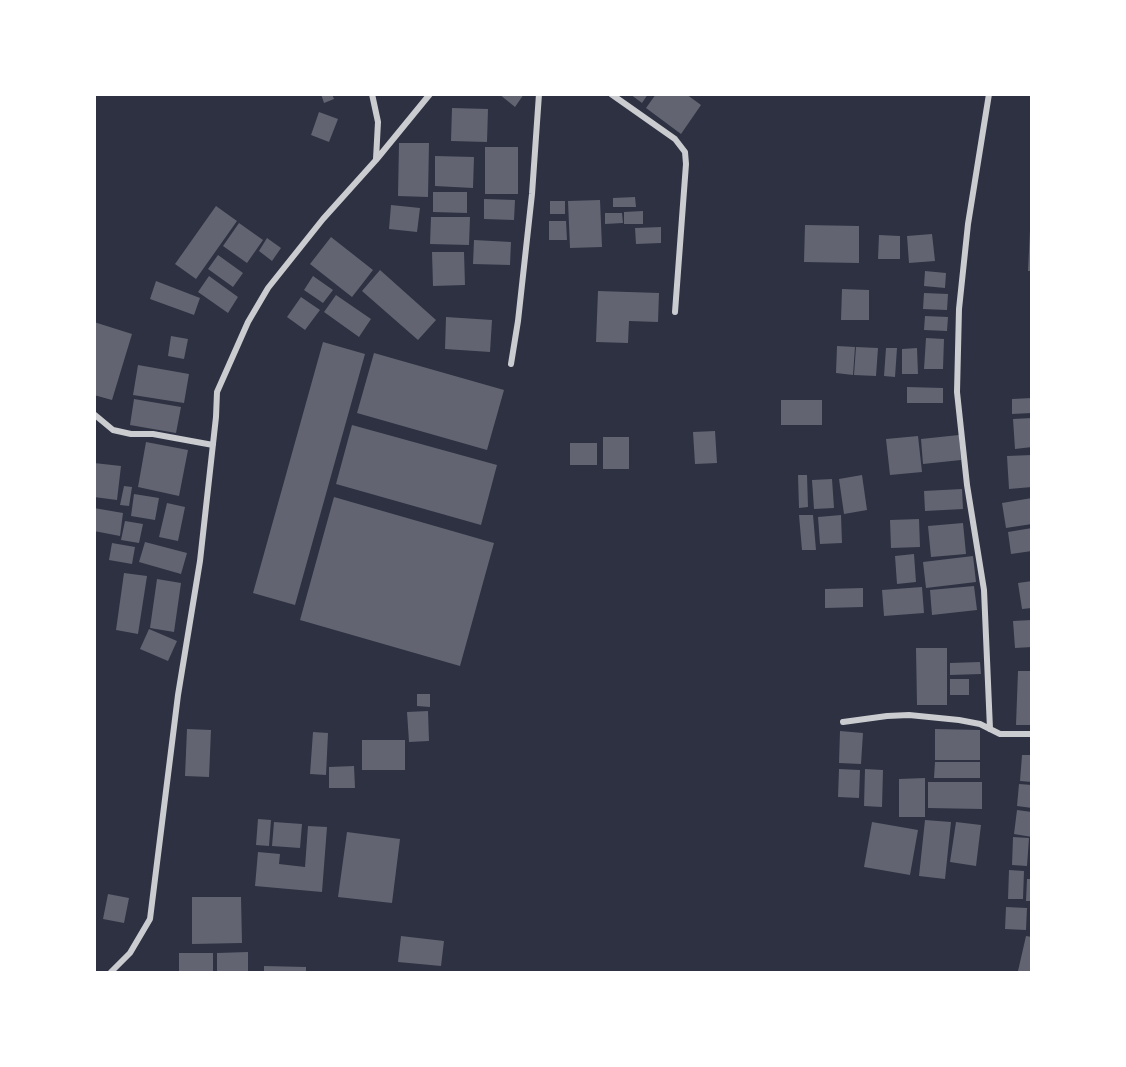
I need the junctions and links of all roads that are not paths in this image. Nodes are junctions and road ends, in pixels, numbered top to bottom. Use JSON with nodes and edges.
{"nodes":[{"id":1,"x":372,"y":94,"type":"edge"},
{"id":2,"x":430,"y":94,"type":"edge"},
{"id":3,"x":539,"y":94,"type":"edge"},
{"id":4,"x":611,"y":94,"type":"edge"},
{"id":5,"x":989,"y":94,"type":"edge"},
{"id":6,"x":376,"y":160,"type":"junction"},
{"id":7,"x":675,"y":312,"type":"dead end"},
{"id":8,"x":511,"y":364,"type":"dead end"},
{"id":9,"x":95,"y":415,"type":"edge"},
{"id":10,"x":213,"y":445,"type":"junction"},
{"id":11,"x":843,"y":722,"type":"dead end"},
{"id":12,"x":990,"y":729,"type":"junction"},
{"id":13,"x":1032,"y":734,"type":"edge"},
{"id":14,"x":111,"y":972,"type":"edge"}],
"edges":[{"from":1,"to":6,"type":"street"},
{"from":2,"to":6,"type":"street"},
{"from":3,"to":8,"type":"street"},
{"from":4,"to":7,"type":"street"},
{"from":5,"to":12,"type":"street"},
{"from":6,"to":10,"type":"street"},
{"from":9,"to":10,"type":"street"},
{"from":10,"to":14,"type":"street"},
{"from":11,"to":12,"type":"street"},
{"from":12,"to":13,"type":"street"}]}
